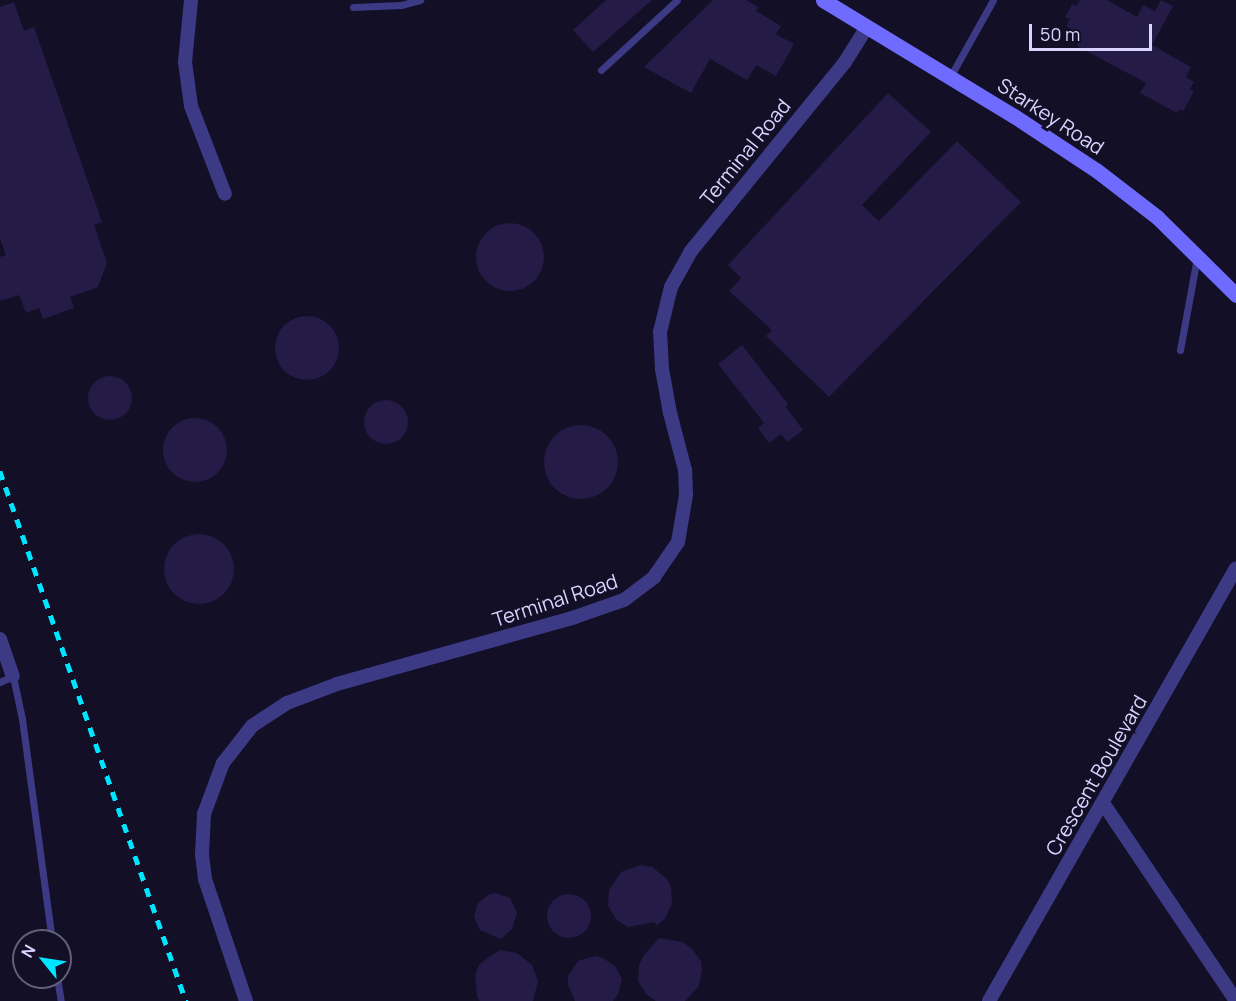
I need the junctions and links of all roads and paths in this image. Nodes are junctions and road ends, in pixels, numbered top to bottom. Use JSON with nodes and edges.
{"nodes":[{"id":1,"x":191,"y":0,"type":"edge"},
{"id":2,"x":420,"y":0,"type":"edge"},
{"id":3,"x":677,"y":0,"type":"edge"},
{"id":4,"x":823,"y":0,"type":"edge"},
{"id":5,"x":993,"y":0,"type":"edge"},
{"id":6,"x":353,"y":7,"type":"dead end"},
{"id":7,"x":867,"y":27,"type":"junction"},
{"id":8,"x":601,"y":70,"type":"dead end"},
{"id":9,"x":950,"y":77,"type":"junction"},
{"id":10,"x":225,"y":194,"type":"dead end"},
{"id":11,"x":1197,"y":255,"type":"junction"},
{"id":12,"x":1236,"y":295,"type":"edge"},
{"id":13,"x":1180,"y":350,"type":"dead end"},
{"id":14,"x":1235,"y":572,"type":"edge"},
{"id":15,"x":0,"y":639,"type":"edge"},
{"id":16,"x":13,"y":676,"type":"junction"},
{"id":17,"x":0,"y":682,"type":"edge"},
{"id":18,"x":1103,"y":803,"type":"junction"},
{"id":19,"x":50,"y":929,"type":"edge"},
{"id":20,"x":246,"y":1001,"type":"edge"},
{"id":21,"x":989,"y":1001,"type":"edge"},
{"id":22,"x":1236,"y":1001,"type":"edge"}],
"edges":[{"from":1,"to":10,"type":"street"},
{"from":2,"to":6,"type":"lane"},
{"from":3,"to":8,"type":"lane"},
{"from":4,"to":7,"type":"main road","name":"Starkey Road"},
{"from":5,"to":9,"type":"lane"},
{"from":7,"to":9,"type":"main road","name":"Starkey Road"},
{"from":7,"to":20,"type":"street","name":"Terminal Road"},
{"from":9,"to":11,"type":"main road","name":"Starkey Road"},
{"from":11,"to":12,"type":"main road","name":"Starkey Road"},
{"from":11,"to":13,"type":"lane"},
{"from":14,"to":18,"type":"street","name":"Crescent Boulevard"},
{"from":15,"to":16,"type":"street"},
{"from":16,"to":17,"type":"lane"},
{"from":16,"to":19,"type":"lane"},
{"from":18,"to":21,"type":"street","name":"Crescent Boulevard"},
{"from":18,"to":22,"type":"street"}]}
